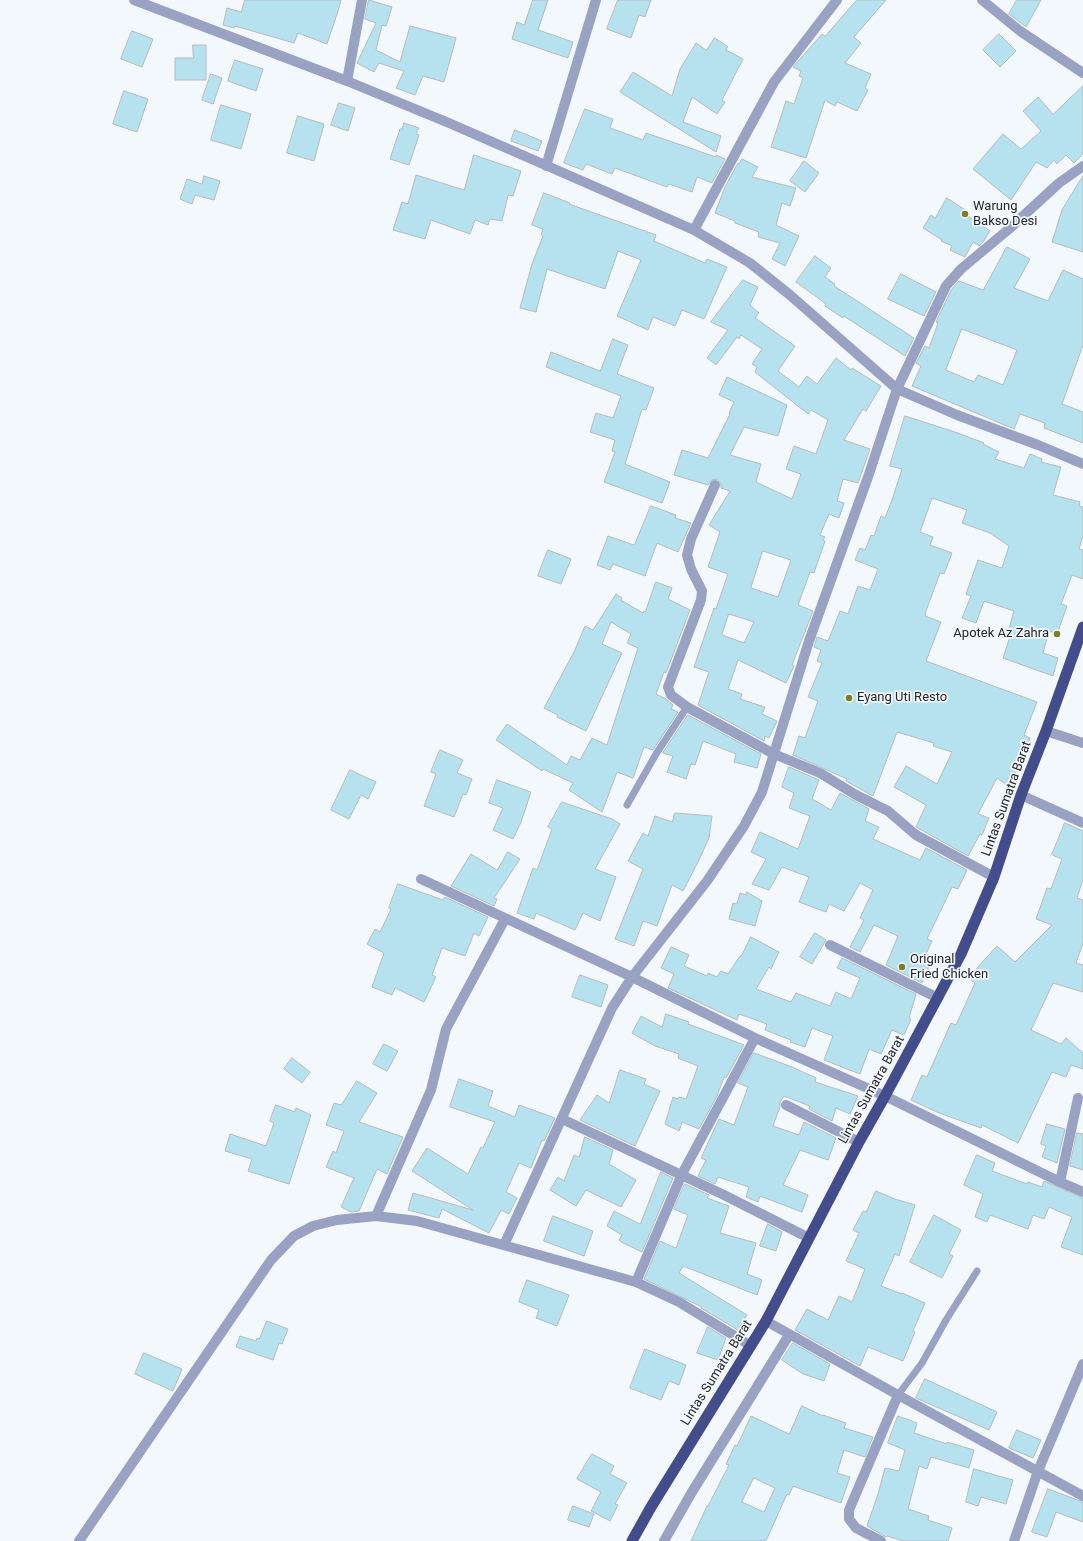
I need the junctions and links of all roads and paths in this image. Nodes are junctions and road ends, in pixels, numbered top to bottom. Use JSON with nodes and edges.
{"nodes":[{"id":1,"x":134,"y":0,"type":"edge"},
{"id":2,"x":362,"y":0,"type":"edge"},
{"id":3,"x":596,"y":0,"type":"edge"},
{"id":4,"x":837,"y":0,"type":"edge"},
{"id":5,"x":982,"y":0,"type":"edge"},
{"id":6,"x":1083,"y":73,"type":"edge"},
{"id":7,"x":347,"y":81,"type":"junction"},
{"id":8,"x":546,"y":166,"type":"junction"},
{"id":9,"x":1083,"y":166,"type":"edge"},
{"id":10,"x":694,"y":230,"type":"junction"},
{"id":11,"x":897,"y":389,"type":"junction"},
{"id":12,"x":1083,"y":464,"type":"edge"},
{"id":13,"x":715,"y":485,"type":"dead end"},
{"id":14,"x":1083,"y":627,"type":"edge"},
{"id":15,"x":687,"y":707,"type":"junction"},
{"id":16,"x":1046,"y":731,"type":"junction"},
{"id":17,"x":1083,"y":744,"type":"edge"},
{"id":18,"x":774,"y":754,"type":"junction"},
{"id":19,"x":1021,"y":795,"type":"junction"},
{"id":20,"x":627,"y":805,"type":"dead end"},
{"id":21,"x":1083,"y":823,"type":"edge"},
{"id":22,"x":994,"y":877,"type":"junction"},
{"id":23,"x":420,"y":879,"type":"dead end"},
{"id":24,"x":505,"y":919,"type":"junction"},
{"id":25,"x":830,"y":945,"type":"dead end"},
{"id":26,"x":632,"y":976,"type":"junction"},
{"id":27,"x":938,"y":998,"type":"junction"},
{"id":28,"x":755,"y":1038,"type":"junction"},
{"id":29,"x":885,"y":1096,"type":"junction"},
{"id":30,"x":1078,"y":1098,"type":"dead end"},
{"id":31,"x":786,"y":1105,"type":"dead end"},
{"id":32,"x":562,"y":1119,"type":"junction"},
{"id":33,"x":859,"y":1142,"type":"junction"},
{"id":34,"x":682,"y":1174,"type":"junction"},
{"id":35,"x":1060,"y":1182,"type":"junction"},
{"id":36,"x":1083,"y":1192,"type":"edge"},
{"id":37,"x":376,"y":1216,"type":"junction"},
{"id":38,"x":809,"y":1238,"type":"junction"},
{"id":39,"x":504,"y":1245,"type":"junction"},
{"id":40,"x":977,"y":1271,"type":"dead end"},
{"id":41,"x":636,"y":1282,"type":"junction"},
{"id":42,"x":766,"y":1321,"type":"junction"},
{"id":43,"x":789,"y":1335,"type":"junction"},
{"id":44,"x":751,"y":1346,"type":"junction"},
{"id":45,"x":1083,"y":1364,"type":"edge"},
{"id":46,"x":898,"y":1395,"type":"junction"},
{"id":47,"x":1038,"y":1471,"type":"junction"},
{"id":48,"x":1083,"y":1496,"type":"edge"},
{"id":49,"x":79,"y":1541,"type":"edge"},
{"id":50,"x":632,"y":1541,"type":"edge"},
{"id":51,"x":664,"y":1541,"type":"edge"},
{"id":52,"x":881,"y":1541,"type":"edge"},
{"id":53,"x":1014,"y":1541,"type":"edge"}],
"edges":[{"from":1,"to":7,"type":"street"},
{"from":2,"to":7,"type":"street"},
{"from":3,"to":8,"type":"street"},
{"from":4,"to":10,"type":"street"},
{"from":5,"to":6,"type":"street"},
{"from":7,"to":8,"type":"street"},
{"from":8,"to":10,"type":"street"},
{"from":9,"to":11,"type":"street"},
{"from":10,"to":11,"type":"street"},
{"from":11,"to":12,"type":"street"},
{"from":11,"to":18,"type":"street"},
{"from":13,"to":15,"type":"street"},
{"from":14,"to":16,"type":"highway","name":"Lintas Sumatra Barat"},
{"from":15,"to":18,"type":"street"},
{"from":15,"to":20,"type":"lane"},
{"from":16,"to":17,"type":"street"},
{"from":16,"to":19,"type":"highway","name":"Lintas Sumatra Barat"},
{"from":18,"to":22,"type":"street"},
{"from":18,"to":26,"type":"street"},
{"from":19,"to":21,"type":"street"},
{"from":19,"to":22,"type":"highway","name":"Lintas Sumatra Barat"},
{"from":22,"to":27,"type":"highway","name":"Lintas Sumatra Barat"},
{"from":23,"to":24,"type":"street"},
{"from":24,"to":26,"type":"street"},
{"from":24,"to":37,"type":"street"},
{"from":25,"to":27,"type":"street"},
{"from":26,"to":28,"type":"street"},
{"from":26,"to":32,"type":"street"},
{"from":27,"to":29,"type":"highway","name":"Lintas Sumatra Barat"},
{"from":28,"to":29,"type":"street"},
{"from":28,"to":34,"type":"street"},
{"from":29,"to":33,"type":"highway","name":"Lintas Sumatra Barat"},
{"from":29,"to":35,"type":"street"},
{"from":30,"to":35,"type":"street"},
{"from":31,"to":33,"type":"street"},
{"from":32,"to":34,"type":"street"},
{"from":32,"to":39,"type":"street"},
{"from":33,"to":38,"type":"highway","name":"Lintas Sumatra Barat"},
{"from":34,"to":38,"type":"street"},
{"from":34,"to":41,"type":"street"},
{"from":35,"to":36,"type":"street"},
{"from":37,"to":39,"type":"street"},
{"from":37,"to":49,"type":"street"},
{"from":38,"to":42,"type":"highway","name":"Lintas Sumatra Barat"},
{"from":39,"to":41,"type":"street"},
{"from":40,"to":46,"type":"lane"},
{"from":41,"to":44,"type":"street"},
{"from":42,"to":43,"type":"street"},
{"from":42,"to":44,"type":"highway","name":"Lintas Sumatra Barat"},
{"from":43,"to":46,"type":"street"},
{"from":43,"to":51,"type":"street"},
{"from":44,"to":50,"type":"highway","name":"Lintas Sumatra Barat"},
{"from":45,"to":47,"type":"street"},
{"from":46,"to":47,"type":"street"},
{"from":46,"to":52,"type":"street"},
{"from":47,"to":48,"type":"street"},
{"from":47,"to":53,"type":"street"}]}
